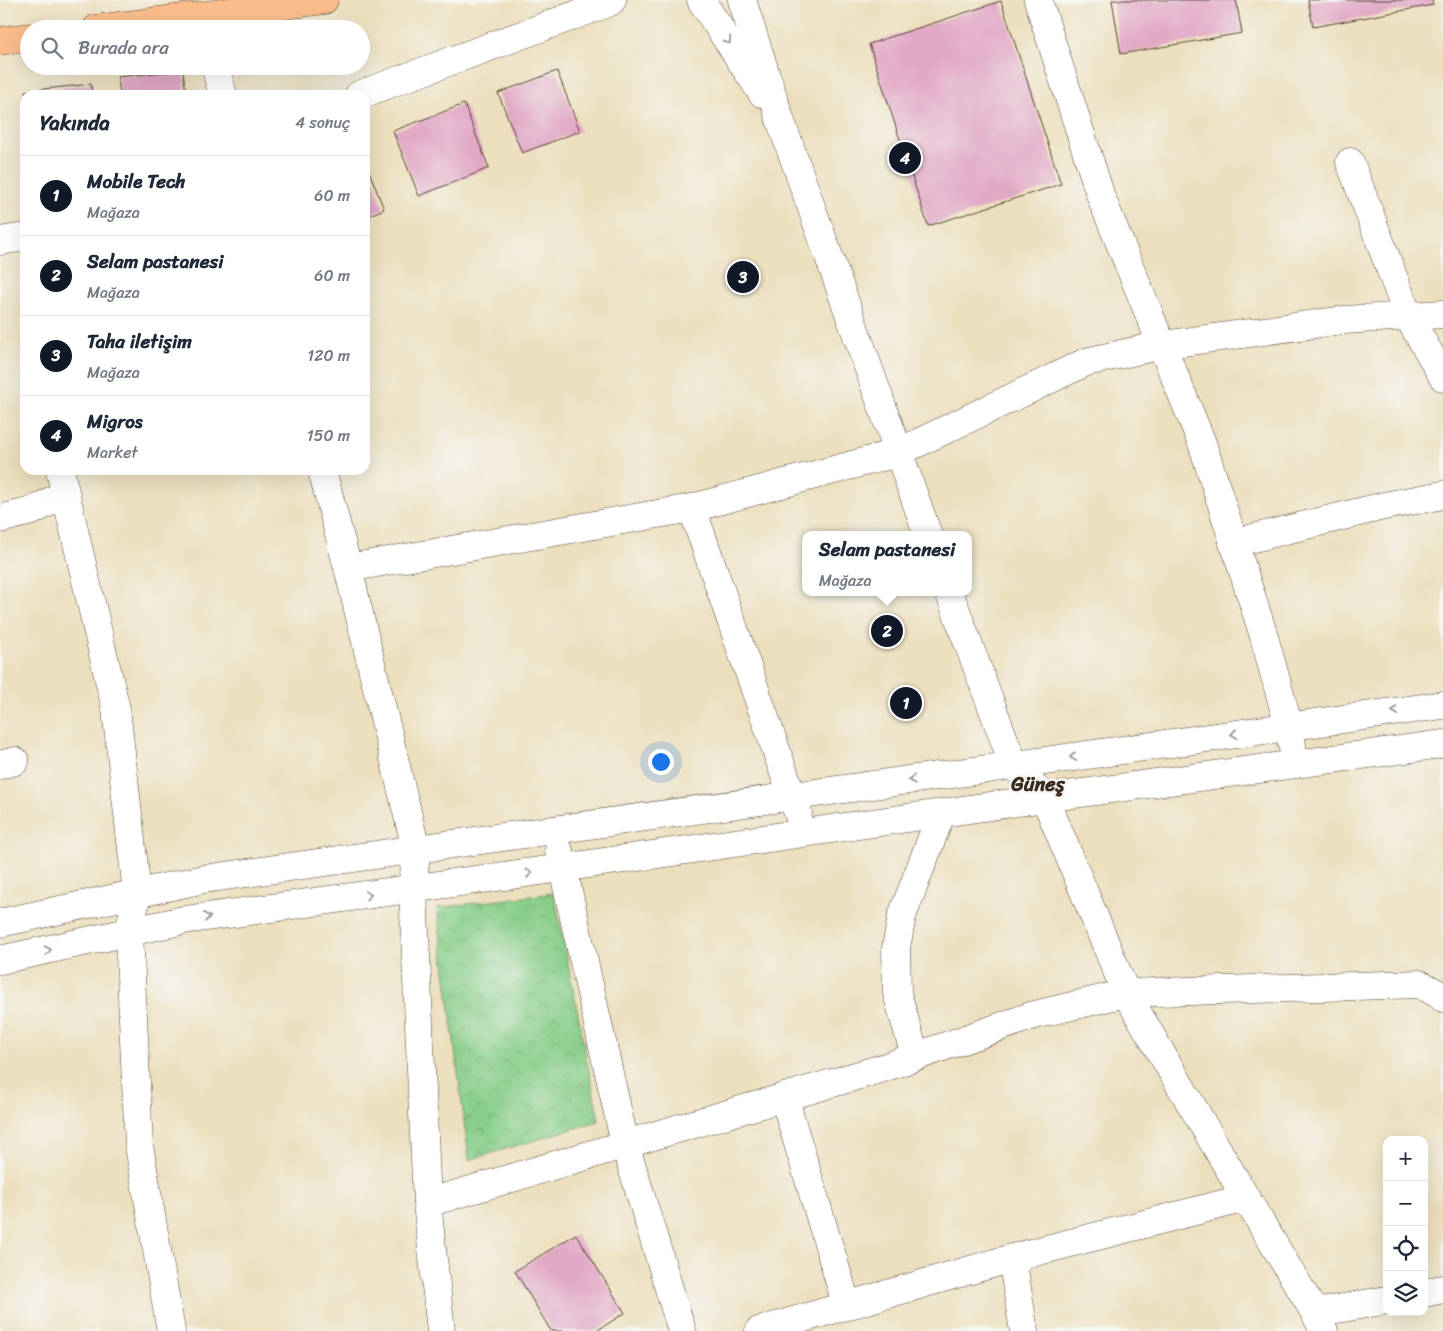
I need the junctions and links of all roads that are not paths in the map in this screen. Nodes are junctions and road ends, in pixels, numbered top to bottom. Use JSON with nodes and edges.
{"nodes":[{"id":1,"x":324,"y":0,"type":"edge"},
{"id":2,"x":612,"y":0,"type":"edge"},
{"id":3,"x":701,"y":0,"type":"edge"},
{"id":4,"x":742,"y":0,"type":"edge"},
{"id":5,"x":1038,"y":0,"type":"edge"},
{"id":6,"x":214,"y":20,"type":"edge"},
{"id":7,"x":20,"y":38,"type":"edge"},
{"id":8,"x":0,"y":41,"type":"edge"},
{"id":9,"x":217,"y":75,"type":"edge"},
{"id":10,"x":222,"y":90,"type":"edge"},
{"id":11,"x":370,"y":91,"type":"edge"},
{"id":12,"x":781,"y":122,"type":"junction"},
{"id":13,"x":1350,"y":162,"type":"dead end"},
{"id":14,"x":20,"y":237,"type":"edge"},
{"id":15,"x":0,"y":241,"type":"edge"},
{"id":16,"x":1443,"y":314,"type":"edge"},
{"id":17,"x":1408,"y":316,"type":"junction"},
{"id":18,"x":1162,"y":345,"type":"junction"},
{"id":19,"x":1443,"y":377,"type":"edge"},
{"id":20,"x":898,"y":453,"type":"junction"},
{"id":21,"x":323,"y":475,"type":"edge"},
{"id":22,"x":62,"y":482,"type":"edge"},
{"id":23,"x":1443,"y":495,"type":"edge"},
{"id":24,"x":692,"y":508,"type":"junction"},
{"id":25,"x":0,"y":519,"type":"edge"},
{"id":26,"x":927,"y":531,"type":"edge"},
{"id":27,"x":1234,"y":543,"type":"junction"},
{"id":28,"x":348,"y":568,"type":"junction"},
{"id":29,"x":950,"y":596,"type":"edge"},
{"id":30,"x":1443,"y":704,"type":"edge"},
{"id":31,"x":1290,"y":726,"type":"junction"},
{"id":32,"x":1443,"y":744,"type":"edge"},
{"id":33,"x":1295,"y":763,"type":"junction"},
{"id":34,"x":1014,"y":766,"type":"junction"},
{"id":35,"x":793,"y":796,"type":"junction"},
{"id":36,"x":1045,"y":798,"type":"junction"},
{"id":37,"x":941,"y":814,"type":"junction"},
{"id":38,"x":555,"y":830,"type":"junction"},
{"id":39,"x":804,"y":834,"type":"junction"},
{"id":40,"x":416,"y":849,"type":"junction"},
{"id":41,"x":562,"y":868,"type":"junction"},
{"id":42,"x":414,"y":889,"type":"junction"},
{"id":43,"x":137,"y":893,"type":"junction"},
{"id":44,"x":0,"y":923,"type":"edge"},
{"id":45,"x":129,"y":933,"type":"junction"},
{"id":46,"x":0,"y":960,"type":"edge"},
{"id":47,"x":1126,"y":993,"type":"junction"},
{"id":48,"x":1443,"y":998,"type":"edge"},
{"id":49,"x":915,"y":1056,"type":"junction"},
{"id":50,"x":784,"y":1097,"type":"junction"},
{"id":51,"x":625,"y":1144,"type":"junction"},
{"id":52,"x":1246,"y":1198,"type":"junction"},
{"id":53,"x":428,"y":1202,"type":"junction"},
{"id":54,"x":1012,"y":1258,"type":"junction"},
{"id":55,"x":1443,"y":1289,"type":"edge"},
{"id":56,"x":1428,"y":1291,"type":"edge"},
{"id":57,"x":1383,"y":1301,"type":"edge"},
{"id":58,"x":847,"y":1306,"type":"junction"},
{"id":59,"x":1319,"y":1322,"type":"edge"},
{"id":60,"x":171,"y":1331,"type":"edge"},
{"id":61,"x":441,"y":1331,"type":"edge"},
{"id":62,"x":682,"y":1331,"type":"edge"},
{"id":63,"x":759,"y":1331,"type":"edge"},
{"id":64,"x":1024,"y":1331,"type":"edge"}],
"edges":[{"from":1,"to":6,"type":"main road"},
{"from":2,"to":11,"type":"street"},
{"from":3,"to":12,"type":"street","one_way":true},
{"from":4,"to":12,"type":"street"},
{"from":5,"to":18,"type":"street"},
{"from":7,"to":8,"type":"main road"},
{"from":9,"to":10,"type":"street"},
{"from":12,"to":20,"type":"street"},
{"from":13,"to":17,"type":"street"},
{"from":14,"to":15,"type":"street"},
{"from":16,"to":17,"type":"street"},
{"from":17,"to":18,"type":"street"},
{"from":17,"to":19,"type":"street"},
{"from":18,"to":20,"type":"street"},
{"from":18,"to":27,"type":"street"},
{"from":20,"to":24,"type":"street"},
{"from":20,"to":26,"type":"street"},
{"from":21,"to":28,"type":"street"},
{"from":22,"to":25,"type":"street"},
{"from":22,"to":43,"type":"street"},
{"from":23,"to":27,"type":"street"},
{"from":24,"to":28,"type":"street"},
{"from":24,"to":35,"type":"street"},
{"from":27,"to":31,"type":"street"},
{"from":28,"to":40,"type":"street"},
{"from":29,"to":34,"type":"street"},
{"from":30,"to":31,"type":"street","one_way":true},
{"from":31,"to":33,"type":"street"},
{"from":31,"to":34,"type":"street","one_way":true},
{"from":32,"to":33,"type":"street"},
{"from":33,"to":36,"type":"street"},
{"from":34,"to":35,"type":"street","one_way":true},
{"from":34,"to":36,"type":"street"},
{"from":35,"to":38,"type":"street"},
{"from":35,"to":39,"type":"street"},
{"from":36,"to":37,"type":"street"},
{"from":36,"to":47,"type":"street"},
{"from":37,"to":39,"type":"street"},
{"from":37,"to":49,"type":"street"},
{"from":38,"to":40,"type":"street"},
{"from":38,"to":41,"type":"street"},
{"from":39,"to":41,"type":"street"},
{"from":40,"to":42,"type":"street"},
{"from":40,"to":43,"type":"street"},
{"from":42,"to":41,"type":"street","one_way":true},
{"from":41,"to":51,"type":"street"},
{"from":45,"to":42,"type":"street","one_way":true},
{"from":42,"to":53,"type":"street"},
{"from":43,"to":44,"type":"street"},
{"from":43,"to":45,"type":"street"},
{"from":46,"to":45,"type":"street","one_way":true},
{"from":45,"to":60,"type":"street"},
{"from":47,"to":48,"type":"street"},
{"from":47,"to":49,"type":"street"},
{"from":47,"to":52,"type":"street"},
{"from":49,"to":50,"type":"street"},
{"from":50,"to":51,"type":"street"},
{"from":50,"to":58,"type":"street"},
{"from":51,"to":53,"type":"street"},
{"from":51,"to":62,"type":"street"},
{"from":52,"to":54,"type":"street"},
{"from":52,"to":59,"type":"street"},
{"from":53,"to":61,"type":"street"},
{"from":54,"to":58,"type":"street"},
{"from":54,"to":64,"type":"street"},
{"from":55,"to":56,"type":"street"},
{"from":57,"to":59,"type":"street"},
{"from":58,"to":63,"type":"street"}]}
